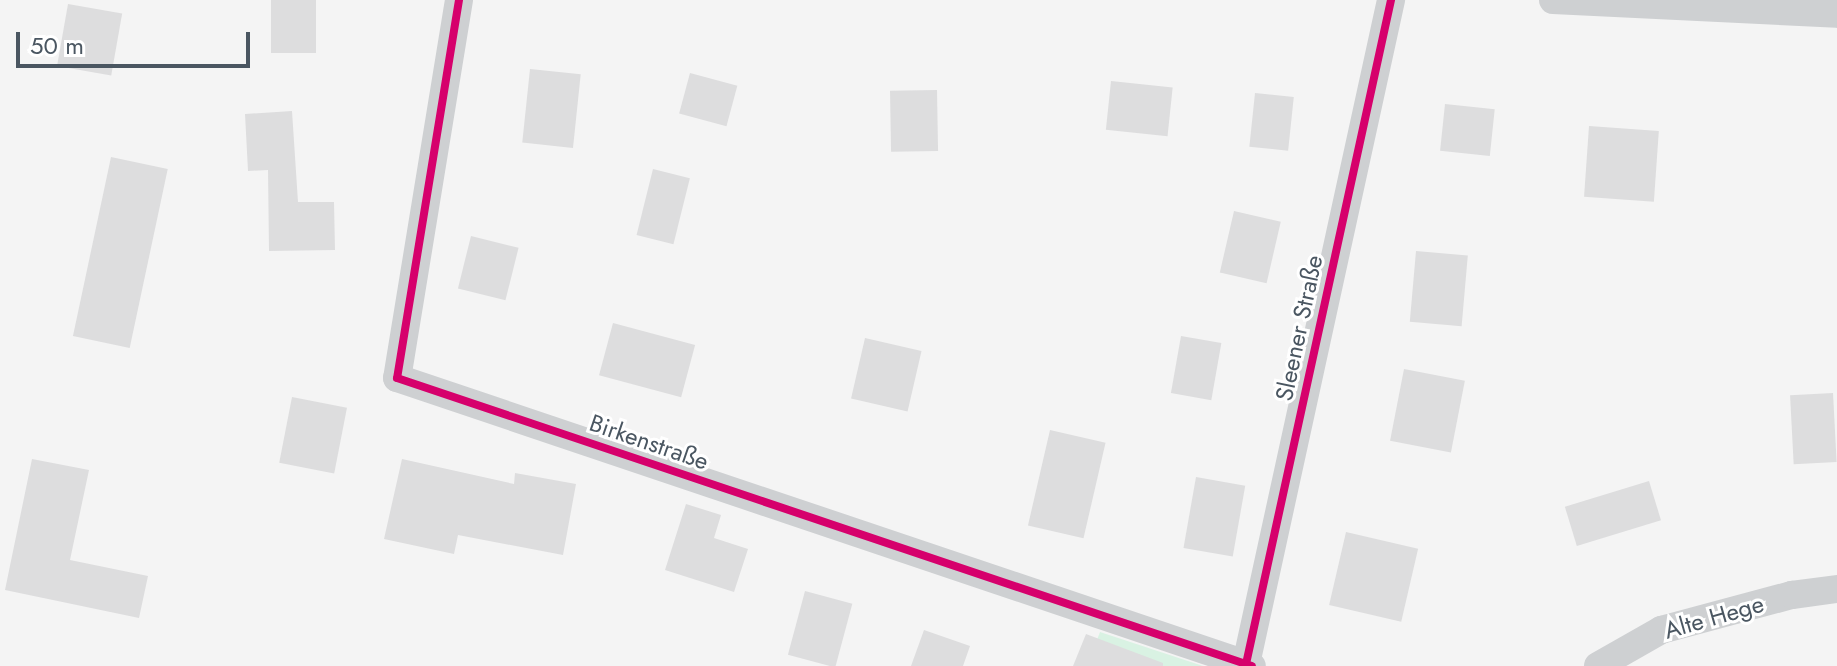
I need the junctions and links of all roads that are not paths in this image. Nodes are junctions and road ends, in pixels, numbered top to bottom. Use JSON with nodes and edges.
{"nodes":[{"id":1,"x":459,"y":0,"type":"edge"},
{"id":2,"x":1391,"y":0,"type":"edge"},
{"id":3,"x":1553,"y":0,"type":"edge"},
{"id":4,"x":1837,"y":14,"type":"edge"},
{"id":5,"x":1837,"y":589,"type":"edge"},
{"id":6,"x":1249,"y":665,"type":"edge"},
{"id":7,"x":1598,"y":666,"type":"edge"}],
"edges":[{"from":1,"to":6,"type":"street","name":"Birkenstraße"},
{"from":2,"to":6,"type":"street","name":"Sleener Straße"},
{"from":3,"to":4,"type":"street"},
{"from":5,"to":7,"type":"street","name":"Alte Hege"}]}
